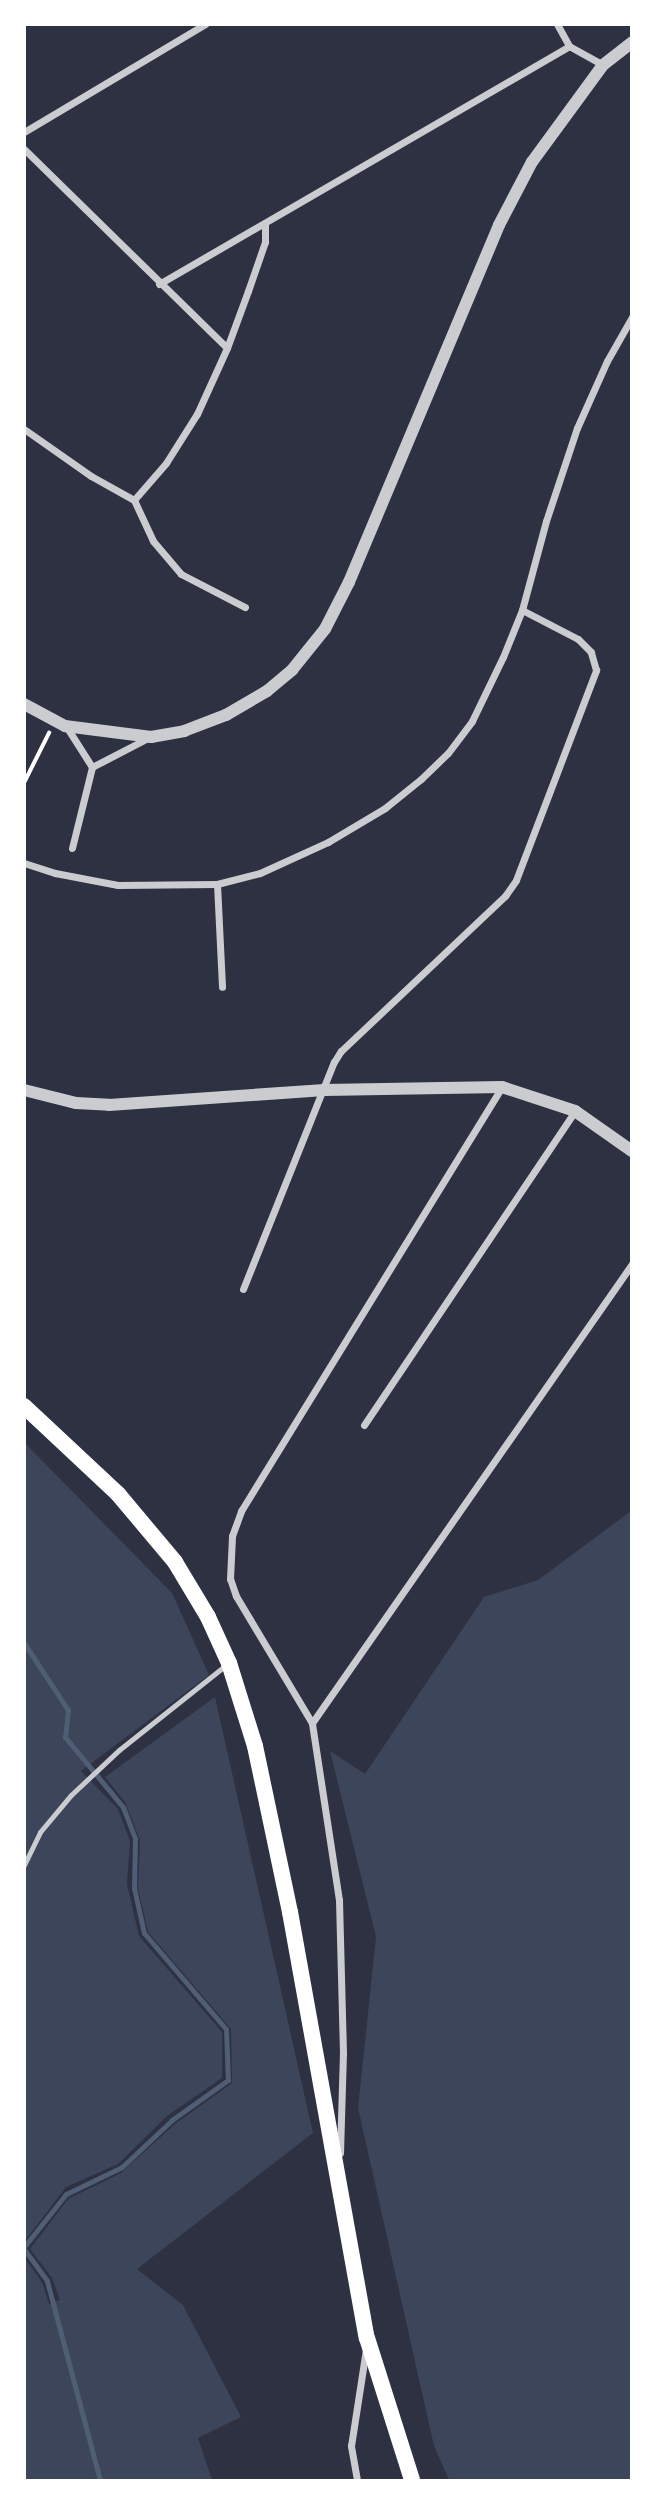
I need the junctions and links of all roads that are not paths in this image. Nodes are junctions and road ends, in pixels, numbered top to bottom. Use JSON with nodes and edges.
{"nodes":[{"id":1,"x":205,"y":24,"type":"edge"},
{"id":2,"x":557,"y":24,"type":"edge"},
{"id":3,"x":632,"y":42,"type":"edge"},
{"id":4,"x":569,"y":46,"type":"junction"},
{"id":5,"x":603,"y":65,"type":"junction"},
{"id":6,"x":24,"y":132,"type":"edge"},
{"id":7,"x":24,"y":149,"type":"edge"},
{"id":8,"x":265,"y":223,"type":"junction"},
{"id":9,"x":159,"y":284,"type":"junction"},
{"id":10,"x":632,"y":317,"type":"edge"},
{"id":11,"x":227,"y":348,"type":"junction"},
{"id":12,"x":24,"y":429,"type":"edge"},
{"id":13,"x":134,"y":500,"type":"junction"},
{"id":14,"x":245,"y":607,"type":"dead end"},
{"id":15,"x":522,"y":610,"type":"junction"},
{"id":16,"x":24,"y":704,"type":"edge"},
{"id":17,"x":60,"y":724,"type":"junction"},
{"id":18,"x":151,"y":737,"type":"junction"},
{"id":19,"x":92,"y":767,"type":"junction"},
{"id":20,"x":72,"y":848,"type":"dead end"},
{"id":21,"x":24,"y":863,"type":"edge"},
{"id":22,"x":217,"y":884,"type":"junction"},
{"id":23,"x":222,"y":987,"type":"dead end"},
{"id":24,"x":502,"y":1087,"type":"junction"},
{"id":25,"x":24,"y":1090,"type":"edge"},
{"id":26,"x":324,"y":1090,"type":"junction"},
{"id":27,"x":575,"y":1111,"type":"junction"},
{"id":28,"x":632,"y":1151,"type":"edge"},
{"id":29,"x":632,"y":1264,"type":"edge"},
{"id":30,"x":243,"y":1289,"type":"dead end"},
{"id":31,"x":24,"y":1406,"type":"edge"},
{"id":32,"x":364,"y":1425,"type":"dead end"},
{"id":33,"x":229,"y":1663,"type":"junction"},
{"id":34,"x":312,"y":1723,"type":"junction"},
{"id":35,"x":24,"y":1865,"type":"edge"},
{"id":36,"x":340,"y":2176,"type":"junction"},
{"id":37,"x":367,"y":2338,"type":"junction"},
{"id":38,"x":356,"y":2480,"type":"edge"},
{"id":39,"x":412,"y":2480,"type":"edge"}],
"edges":[{"from":1,"to":6,"type":"street"},
{"from":2,"to":4,"type":"street"},
{"from":3,"to":5,"type":"street"},
{"from":4,"to":5,"type":"street"},
{"from":4,"to":8,"type":"street"},
{"from":5,"to":18,"type":"street"},
{"from":7,"to":9,"type":"street"},
{"from":8,"to":9,"type":"street"},
{"from":8,"to":11,"type":"street"},
{"from":9,"to":11,"type":"street"},
{"from":10,"to":15,"type":"street"},
{"from":11,"to":13,"type":"street"},
{"from":12,"to":13,"type":"street"},
{"from":13,"to":14,"type":"street"},
{"from":15,"to":22,"type":"street"},
{"from":15,"to":26,"type":"street"},
{"from":16,"to":17,"type":"street"},
{"from":17,"to":18,"type":"street"},
{"from":17,"to":19,"type":"street"},
{"from":18,"to":19,"type":"street"},
{"from":19,"to":20,"type":"street"},
{"from":21,"to":22,"type":"street"},
{"from":22,"to":23,"type":"street"},
{"from":24,"to":26,"type":"street"},
{"from":24,"to":27,"type":"street"},
{"from":24,"to":34,"type":"street"},
{"from":25,"to":26,"type":"street"},
{"from":26,"to":30,"type":"street"},
{"from":27,"to":28,"type":"street"},
{"from":27,"to":32,"type":"street"},
{"from":29,"to":34,"type":"street"},
{"from":31,"to":33,"type":"highway"},
{"from":33,"to":35,"type":"lane"},
{"from":33,"to":36,"type":"highway"},
{"from":34,"to":36,"type":"street"},
{"from":36,"to":37,"type":"highway"},
{"from":37,"to":38,"type":"street"},
{"from":37,"to":39,"type":"highway"}]}
